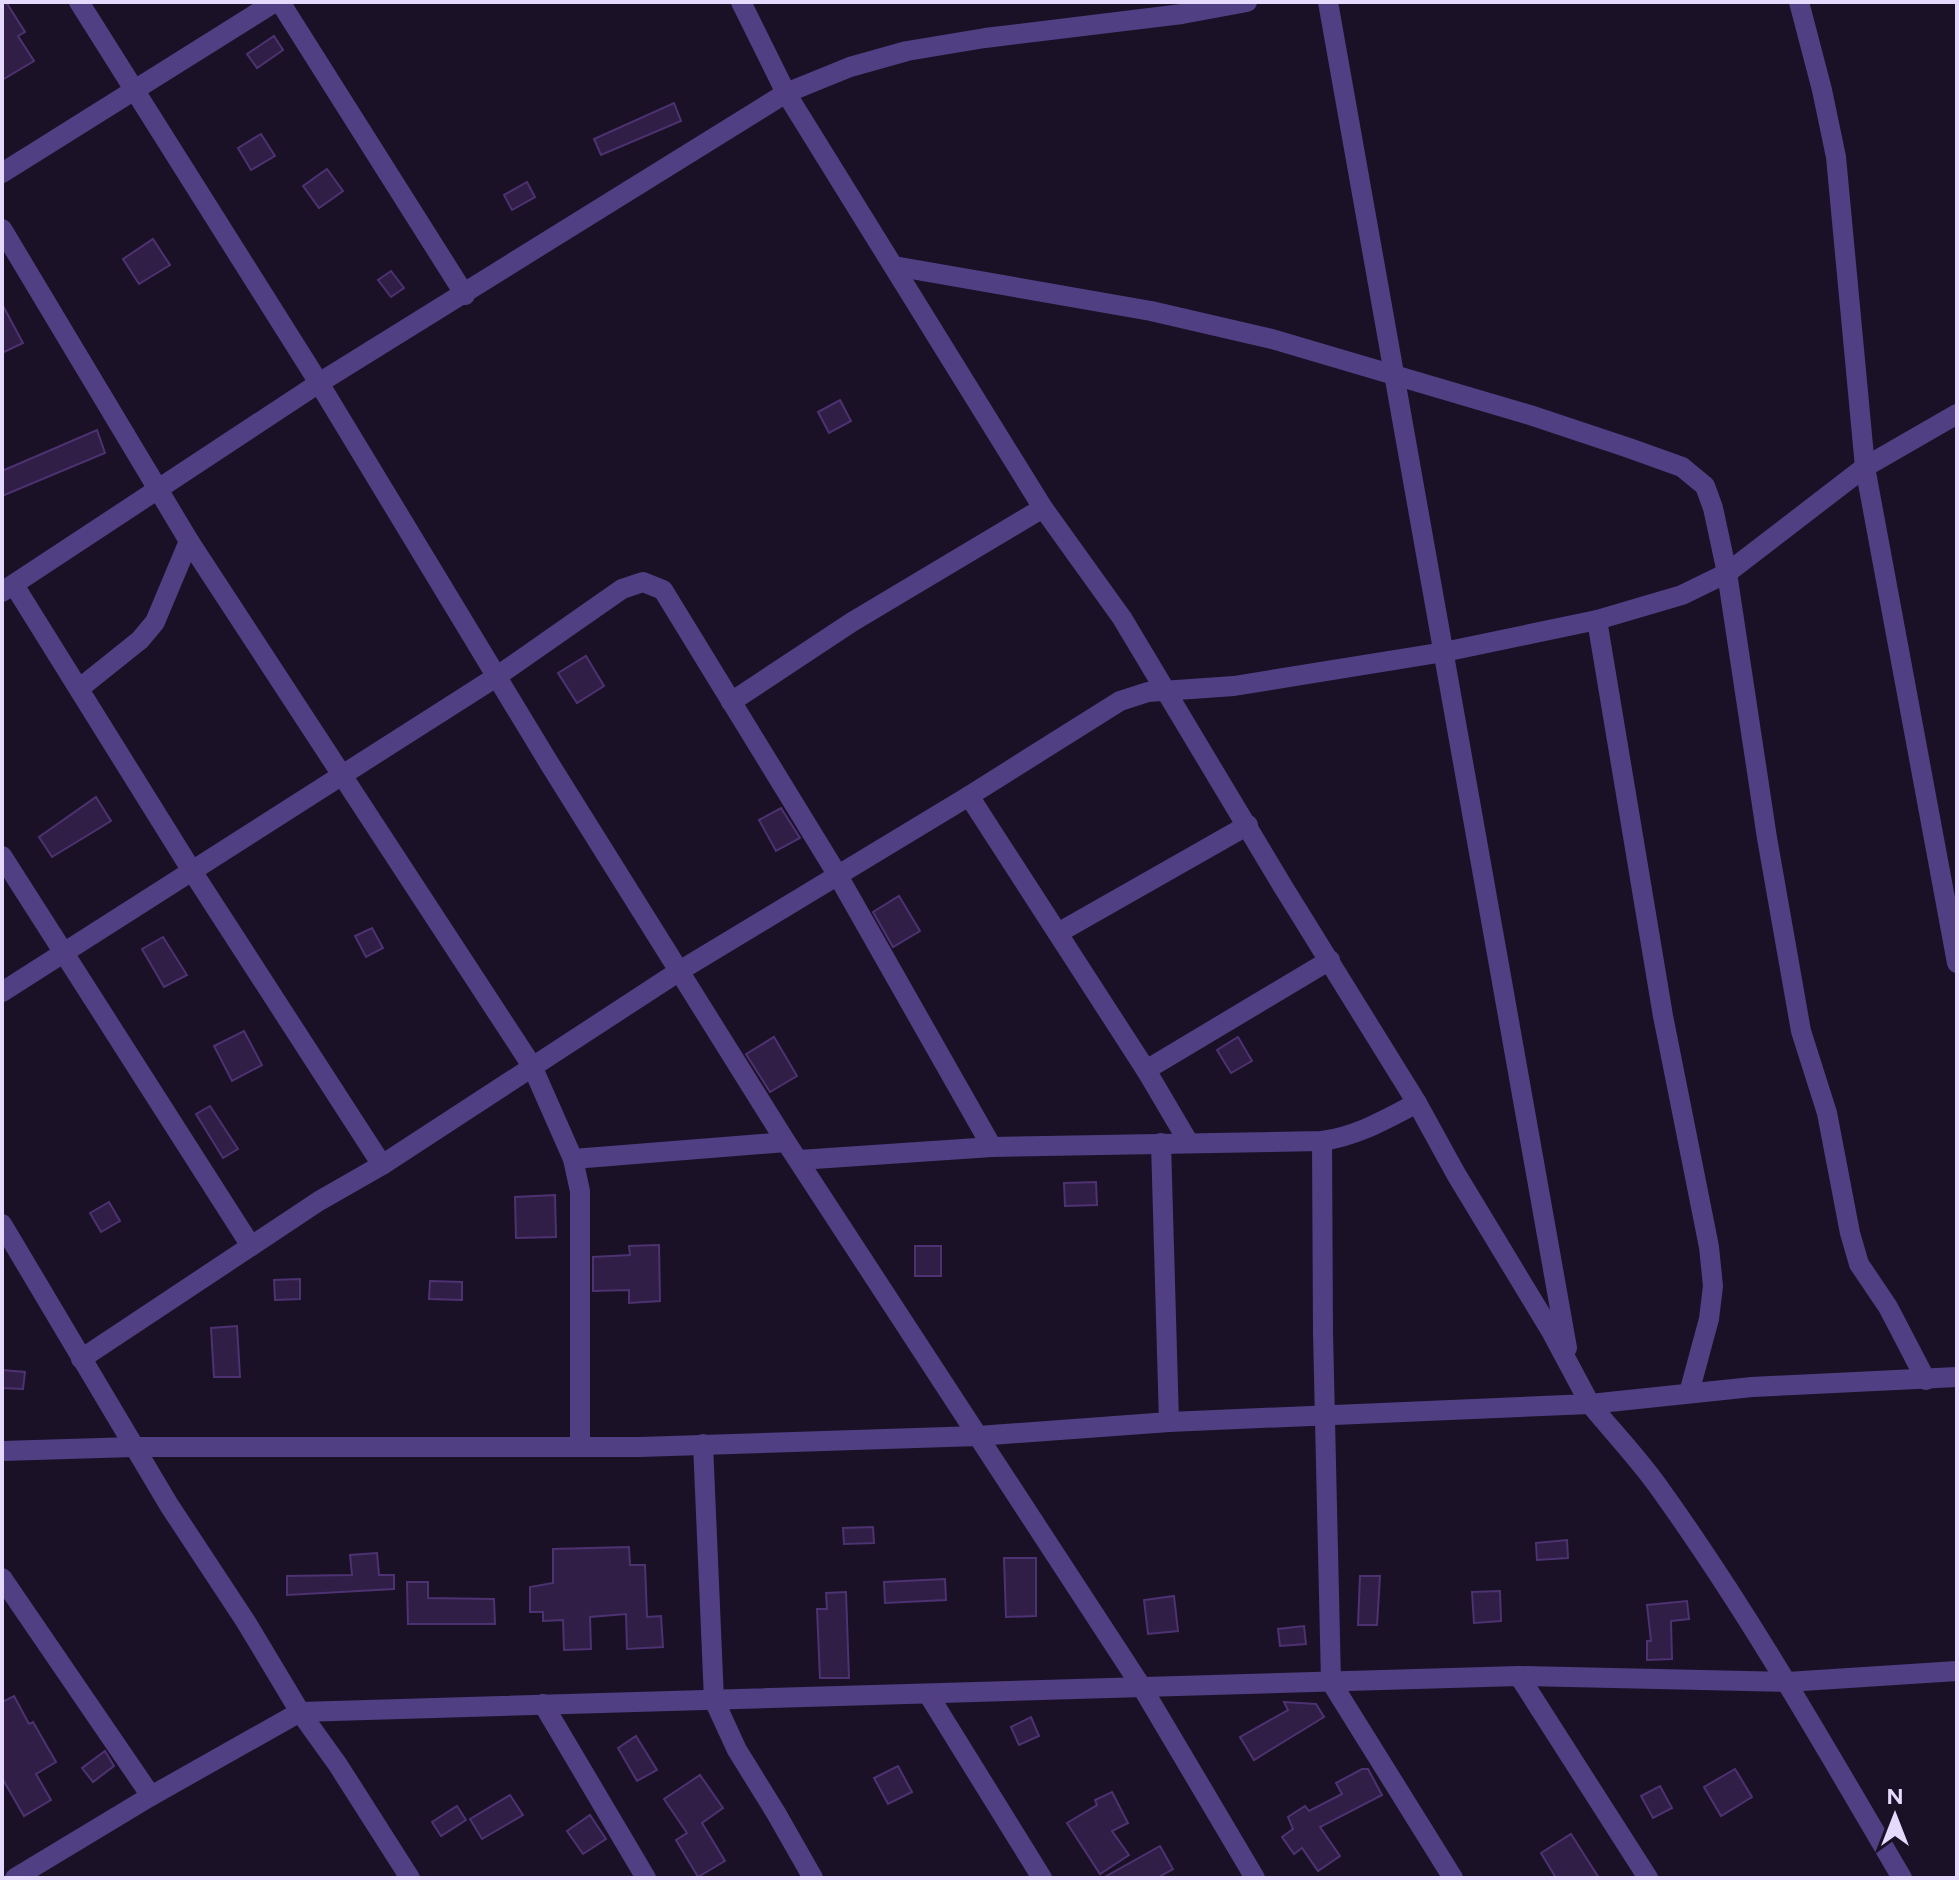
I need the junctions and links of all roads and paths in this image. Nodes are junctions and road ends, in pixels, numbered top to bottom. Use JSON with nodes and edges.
{"nodes":[{"id":1,"x":79,"y":2,"type":"edge"},
{"id":2,"x":278,"y":2,"type":"edge"},
{"id":3,"x":741,"y":2,"type":"edge"},
{"id":4,"x":1247,"y":2,"type":"edge"},
{"id":5,"x":1328,"y":2,"type":"edge"},
{"id":6,"x":1799,"y":2,"type":"edge"},
{"id":7,"x":136,"y":91,"type":"junction"},
{"id":8,"x":786,"y":93,"type":"junction"},
{"id":9,"x":2,"y":173,"type":"edge"},
{"id":10,"x":2,"y":229,"type":"edge"},
{"id":11,"x":894,"y":266,"type":"junction"},
{"id":12,"x":465,"y":295,"type":"junction"},
{"id":13,"x":1394,"y":374,"type":"junction"},
{"id":14,"x":319,"y":383,"type":"junction"},
{"id":15,"x":1957,"y":414,"type":"edge"},
{"id":16,"x":1865,"y":467,"type":"junction"},
{"id":17,"x":159,"y":487,"type":"junction"},
{"id":18,"x":1043,"y":508,"type":"junction"},
{"id":19,"x":189,"y":541,"type":"junction"},
{"id":20,"x":1727,"y":573,"type":"junction"},
{"id":21,"x":8,"y":589,"type":"edge"},
{"id":22,"x":1597,"y":620,"type":"junction"},
{"id":23,"x":1444,"y":652,"type":"junction"},
{"id":24,"x":496,"y":677,"type":"junction"},
{"id":25,"x":80,"y":688,"type":"junction"},
{"id":26,"x":1166,"y":690,"type":"junction"},
{"id":27,"x":731,"y":702,"type":"junction"},
{"id":28,"x":343,"y":775,"type":"junction"},
{"id":29,"x":969,"y":796,"type":"junction"},
{"id":30,"x":1248,"y":825,"type":"junction"},
{"id":31,"x":2,"y":856,"type":"edge"},
{"id":32,"x":192,"y":871,"type":"junction"},
{"id":33,"x":837,"y":874,"type":"junction"},
{"id":34,"x":1058,"y":933,"type":"junction"},
{"id":35,"x":61,"y":952,"type":"junction"},
{"id":36,"x":1330,"y":960,"type":"junction"},
{"id":37,"x":1957,"y":963,"type":"edge"},
{"id":38,"x":681,"y":970,"type":"junction"},
{"id":39,"x":2,"y":992,"type":"edge"},
{"id":40,"x":532,"y":1066,"type":"junction"},
{"id":41,"x":1146,"y":1070,"type":"junction"},
{"id":42,"x":1417,"y":1103,"type":"junction"},
{"id":43,"x":1322,"y":1141,"type":"junction"},
{"id":44,"x":786,"y":1142,"type":"junction"},
{"id":45,"x":1161,"y":1143,"type":"junction"},
{"id":46,"x":1189,"y":1143,"type":"junction"},
{"id":47,"x":992,"y":1147,"type":"junction"},
{"id":48,"x":573,"y":1159,"type":"junction"},
{"id":49,"x":799,"y":1160,"type":"junction"},
{"id":50,"x":382,"y":1165,"type":"junction"},
{"id":51,"x":2,"y":1224,"type":"edge"},
{"id":52,"x":251,"y":1246,"type":"junction"},
{"id":53,"x":81,"y":1359,"type":"junction"},
{"id":54,"x":1571,"y":1367,"type":"junction"},
{"id":55,"x":1957,"y":1377,"type":"edge"},
{"id":56,"x":1926,"y":1380,"type":"junction"},
{"id":57,"x":1689,"y":1393,"type":"junction"},
{"id":58,"x":1590,"y":1404,"type":"junction"},
{"id":59,"x":1325,"y":1417,"type":"junction"},
{"id":60,"x":1169,"y":1422,"type":"junction"},
{"id":61,"x":978,"y":1436,"type":"junction"},
{"id":62,"x":703,"y":1444,"type":"junction"},
{"id":63,"x":133,"y":1447,"type":"junction"},
{"id":64,"x":580,"y":1447,"type":"junction"},
{"id":65,"x":2,"y":1451,"type":"edge"},
{"id":66,"x":2,"y":1578,"type":"edge"},
{"id":67,"x":1957,"y":1671,"type":"edge"},
{"id":68,"x":1519,"y":1676,"type":"junction"},
{"id":69,"x":1331,"y":1682,"type":"junction"},
{"id":70,"x":1787,"y":1682,"type":"junction"},
{"id":71,"x":1143,"y":1689,"type":"junction"},
{"id":72,"x":928,"y":1694,"type":"junction"},
{"id":73,"x":714,"y":1700,"type":"junction"},
{"id":74,"x":543,"y":1704,"type":"junction"},
{"id":75,"x":300,"y":1712,"type":"junction"},
{"id":76,"x":151,"y":1796,"type":"junction"},
{"id":77,"x":2,"y":1872,"type":"edge"},
{"id":78,"x":6,"y":1878,"type":"edge"},
{"id":79,"x":15,"y":1878,"type":"edge"},
{"id":80,"x":410,"y":1878,"type":"edge"},
{"id":81,"x":646,"y":1878,"type":"edge"},
{"id":82,"x":813,"y":1878,"type":"edge"},
{"id":83,"x":1042,"y":1878,"type":"edge"},
{"id":84,"x":1255,"y":1878,"type":"edge"},
{"id":85,"x":1453,"y":1878,"type":"edge"},
{"id":86,"x":1648,"y":1878,"type":"edge"},
{"id":87,"x":1902,"y":1878,"type":"edge"}],
"edges":[{"from":1,"to":7,"type":"street"},
{"from":2,"to":7,"type":"street"},
{"from":2,"to":12,"type":"street"},
{"from":3,"to":8,"type":"street"},
{"from":4,"to":8,"type":"street"},
{"from":5,"to":13,"type":"street"},
{"from":6,"to":16,"type":"street"},
{"from":7,"to":9,"type":"street"},
{"from":7,"to":14,"type":"street"},
{"from":8,"to":11,"type":"street"},
{"from":8,"to":12,"type":"street"},
{"from":10,"to":17,"type":"street"},
{"from":11,"to":13,"type":"street"},
{"from":11,"to":18,"type":"street"},
{"from":12,"to":14,"type":"street"},
{"from":13,"to":20,"type":"street"},
{"from":13,"to":23,"type":"street"},
{"from":14,"to":17,"type":"street"},
{"from":14,"to":24,"type":"street"},
{"from":15,"to":16,"type":"street"},
{"from":16,"to":20,"type":"street"},
{"from":16,"to":37,"type":"street"},
{"from":17,"to":19,"type":"street"},
{"from":17,"to":21,"type":"street"},
{"from":18,"to":26,"type":"street"},
{"from":18,"to":27,"type":"street"},
{"from":19,"to":25,"type":"street"},
{"from":19,"to":28,"type":"street"},
{"from":20,"to":22,"type":"street"},
{"from":20,"to":56,"type":"street"},
{"from":21,"to":25,"type":"street"},
{"from":22,"to":23,"type":"street"},
{"from":22,"to":57,"type":"street"},
{"from":23,"to":26,"type":"street"},
{"from":23,"to":54,"type":"street"},
{"from":24,"to":27,"type":"street"},
{"from":24,"to":28,"type":"street"},
{"from":24,"to":38,"type":"street"},
{"from":25,"to":32,"type":"street"},
{"from":26,"to":29,"type":"street"},
{"from":26,"to":30,"type":"street"},
{"from":27,"to":33,"type":"street"},
{"from":28,"to":32,"type":"street"},
{"from":28,"to":40,"type":"street"},
{"from":29,"to":33,"type":"street"},
{"from":29,"to":34,"type":"street"},
{"from":30,"to":34,"type":"street"},
{"from":30,"to":36,"type":"street"},
{"from":31,"to":35,"type":"street"},
{"from":32,"to":35,"type":"street"},
{"from":32,"to":50,"type":"street"},
{"from":33,"to":38,"type":"street"},
{"from":33,"to":47,"type":"street"},
{"from":34,"to":41,"type":"street"},
{"from":35,"to":39,"type":"street"},
{"from":35,"to":52,"type":"street"},
{"from":36,"to":41,"type":"street"},
{"from":36,"to":42,"type":"street"},
{"from":38,"to":40,"type":"street"},
{"from":38,"to":44,"type":"street"},
{"from":40,"to":48,"type":"street"},
{"from":40,"to":50,"type":"street"},
{"from":41,"to":46,"type":"street"},
{"from":42,"to":43,"type":"street"},
{"from":42,"to":54,"type":"street"},
{"from":43,"to":46,"type":"street"},
{"from":43,"to":59,"type":"street"},
{"from":44,"to":48,"type":"street"},
{"from":44,"to":49,"type":"street"},
{"from":45,"to":46,"type":"street"},
{"from":45,"to":47,"type":"street"},
{"from":45,"to":60,"type":"street"},
{"from":47,"to":49,"type":"street"},
{"from":48,"to":64,"type":"street"},
{"from":49,"to":61,"type":"street"},
{"from":50,"to":52,"type":"street"},
{"from":51,"to":53,"type":"street"},
{"from":52,"to":53,"type":"street"},
{"from":53,"to":63,"type":"street"},
{"from":54,"to":58,"type":"street"},
{"from":55,"to":56,"type":"street"},
{"from":56,"to":57,"type":"street"},
{"from":57,"to":58,"type":"street"},
{"from":58,"to":59,"type":"street"},
{"from":58,"to":70,"type":"street"},
{"from":59,"to":60,"type":"street"},
{"from":59,"to":69,"type":"street"},
{"from":60,"to":61,"type":"street"},
{"from":61,"to":62,"type":"street"},
{"from":61,"to":71,"type":"street"},
{"from":62,"to":64,"type":"street"},
{"from":62,"to":73,"type":"street"},
{"from":63,"to":64,"type":"street"},
{"from":63,"to":65,"type":"street"},
{"from":63,"to":75,"type":"street"},
{"from":66,"to":76,"type":"street"},
{"from":67,"to":70,"type":"street"},
{"from":68,"to":69,"type":"street"},
{"from":68,"to":70,"type":"street"},
{"from":68,"to":86,"type":"street"},
{"from":69,"to":71,"type":"street"},
{"from":69,"to":85,"type":"street"},
{"from":70,"to":87,"type":"street"},
{"from":71,"to":72,"type":"street"},
{"from":71,"to":84,"type":"street"},
{"from":72,"to":73,"type":"street"},
{"from":72,"to":83,"type":"street"},
{"from":73,"to":74,"type":"street"},
{"from":73,"to":82,"type":"street"},
{"from":74,"to":75,"type":"street"},
{"from":74,"to":81,"type":"street"},
{"from":75,"to":76,"type":"street"},
{"from":75,"to":80,"type":"street"},
{"from":76,"to":79,"type":"street"},
{"from":77,"to":78,"type":"street"}]}
